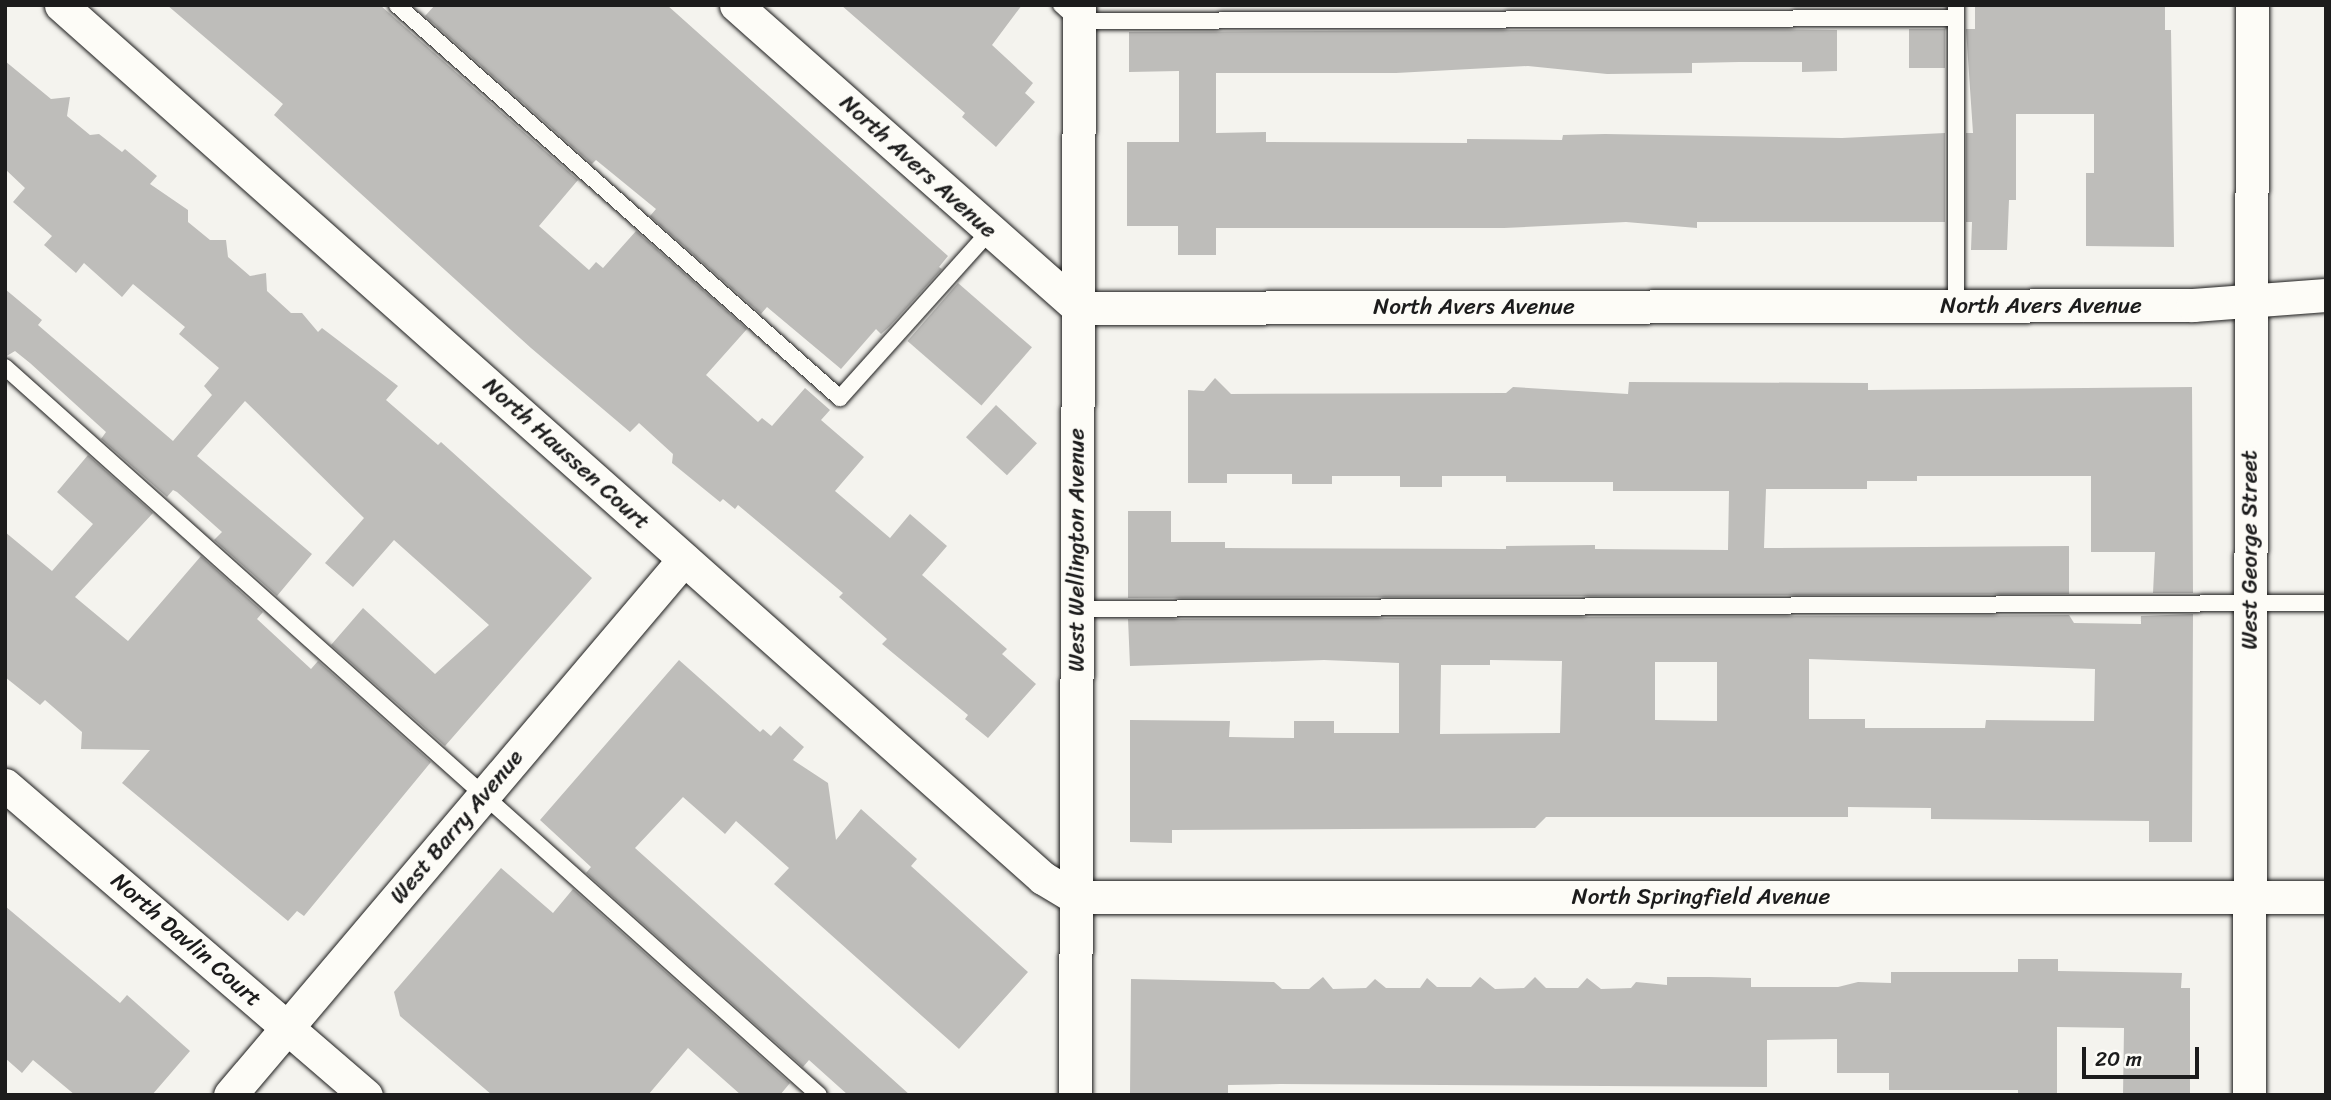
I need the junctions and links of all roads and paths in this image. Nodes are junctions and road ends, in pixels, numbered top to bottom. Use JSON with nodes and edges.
{"nodes":[{"id":1,"x":61,"y":5,"type":"edge"},
{"id":2,"x":397,"y":5,"type":"edge"},
{"id":3,"x":736,"y":5,"type":"edge"},
{"id":4,"x":2252,"y":5,"type":"edge"},
{"id":5,"x":1073,"y":11,"type":"edge"},
{"id":6,"x":1956,"y":11,"type":"edge"},
{"id":7,"x":990,"y":231,"type":"junction"},
{"id":8,"x":2326,"y":295,"type":"edge"},
{"id":9,"x":2251,"y":300,"type":"junction"},
{"id":10,"x":1956,"y":306,"type":"junction"},
{"id":11,"x":1078,"y":308,"type":"junction"},
{"id":12,"x":5,"y":367,"type":"edge"},
{"id":13,"x":684,"y":559,"type":"junction"},
{"id":14,"x":2326,"y":603,"type":"edge"},
{"id":15,"x":2250,"y":604,"type":"junction"},
{"id":16,"x":1076,"y":609,"type":"junction"},
{"id":17,"x":5,"y":785,"type":"edge"},
{"id":18,"x":485,"y":793,"type":"junction"},
{"id":19,"x":1075,"y":897,"type":"junction"},
{"id":20,"x":2326,"y":897,"type":"edge"},
{"id":21,"x":2249,"y":898,"type":"junction"},
{"id":22,"x":287,"y":1027,"type":"junction"},
{"id":23,"x":230,"y":1095,"type":"edge"},
{"id":24,"x":366,"y":1095,"type":"edge"},
{"id":25,"x":819,"y":1095,"type":"edge"},
{"id":26,"x":1075,"y":1095,"type":"edge"},
{"id":27,"x":2249,"y":1095,"type":"edge"}],
"edges":[{"from":1,"to":13,"type":"street","name":"North Haussen Court"},
{"from":2,"to":7,"type":"lane"},
{"from":3,"to":7,"type":"street","name":"North Avers Avenue"},
{"from":4,"to":9,"type":"street","name":"West George Street"},
{"from":5,"to":6,"type":"lane"},
{"from":5,"to":11,"type":"street","name":"West Wellington Avenue"},
{"from":6,"to":10,"type":"lane"},
{"from":7,"to":11,"type":"street","name":"North Avers Avenue"},
{"from":8,"to":9,"type":"street","name":"North Avers Avenue"},
{"from":9,"to":10,"type":"street","name":"North Avers Avenue"},
{"from":9,"to":15,"type":"street","name":"West George Street"},
{"from":10,"to":11,"type":"street","name":"North Avers Avenue"},
{"from":11,"to":16,"type":"street","name":"West Wellington Avenue"},
{"from":12,"to":18,"type":"lane"},
{"from":13,"to":18,"type":"street","name":"West Barry Avenue"},
{"from":13,"to":19,"type":"street","name":"North Haussen Court"},
{"from":14,"to":15,"type":"lane"},
{"from":15,"to":16,"type":"lane"},
{"from":15,"to":21,"type":"street","name":"West George Street"},
{"from":16,"to":19,"type":"street","name":"West Wellington Avenue"},
{"from":17,"to":22,"type":"street","name":"North Davlin Court"},
{"from":18,"to":22,"type":"street","name":"West Barry Avenue"},
{"from":18,"to":25,"type":"lane"},
{"from":19,"to":21,"type":"street","name":"North Springfield Avenue"},
{"from":19,"to":26,"type":"street","name":"West Wellington Avenue"},
{"from":20,"to":21,"type":"street","name":"North Springfield Avenue"},
{"from":21,"to":27,"type":"street","name":"West George Street"},
{"from":22,"to":23,"type":"street","name":"West Barry Avenue"},
{"from":22,"to":24,"type":"street","name":"North Davlin Court"}]}
